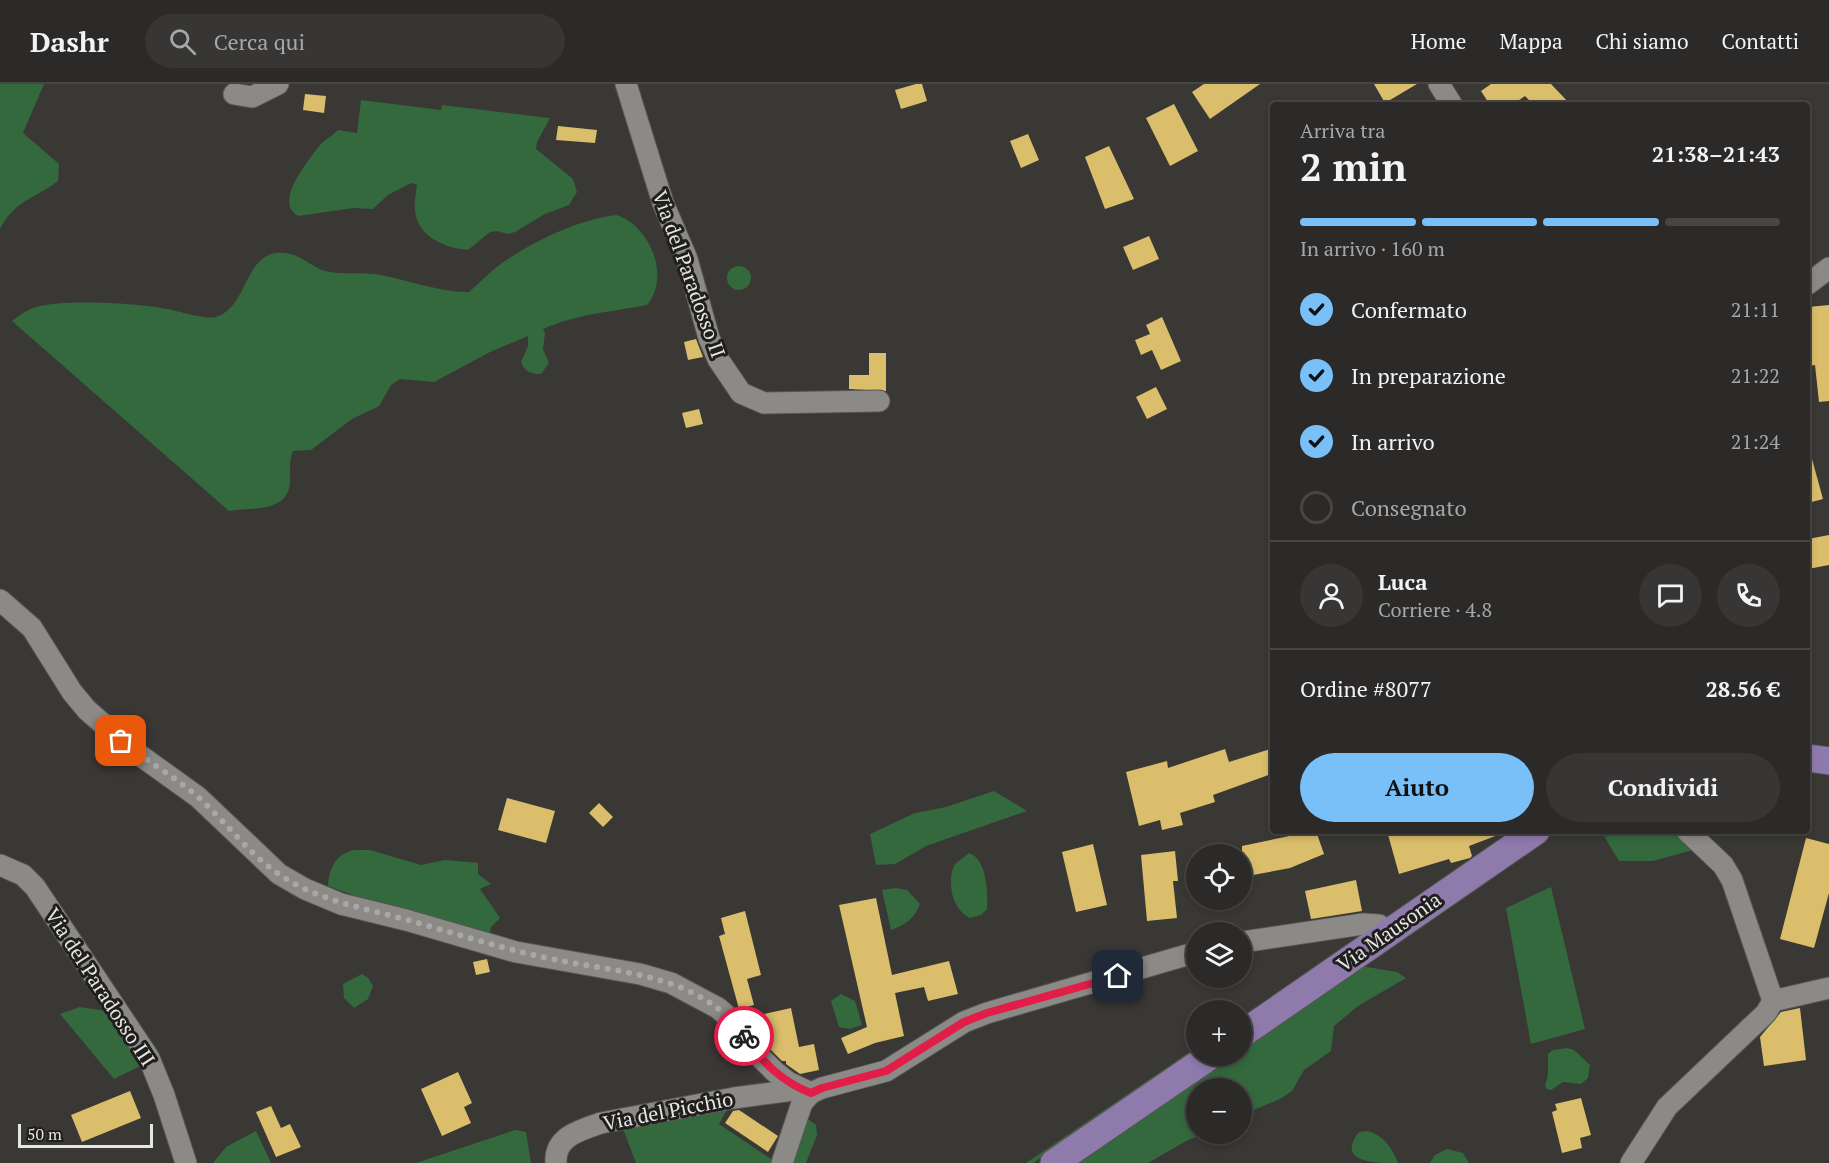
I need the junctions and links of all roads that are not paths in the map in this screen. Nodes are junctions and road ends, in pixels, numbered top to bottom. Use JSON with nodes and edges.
{"nodes":[{"id":1,"x":278,"y":84,"type":"edge"},
{"id":2,"x":626,"y":84,"type":"edge"},
{"id":3,"x":1439,"y":84,"type":"edge"},
{"id":4,"x":234,"y":94,"type":"dead end"},
{"id":5,"x":1450,"y":102,"type":"edge"},
{"id":6,"x":1829,"y":268,"type":"edge"},
{"id":7,"x":1810,"y":282,"type":"edge"},
{"id":8,"x":879,"y":401,"type":"dead end"},
{"id":9,"x":0,"y":600,"type":"edge"},
{"id":10,"x":1810,"y":758,"type":"edge"},
{"id":11,"x":1829,"y":761,"type":"edge"},
{"id":12,"x":1532,"y":834,"type":"edge"},
{"id":13,"x":1690,"y":834,"type":"edge"},
{"id":14,"x":0,"y":865,"type":"edge"},
{"id":15,"x":1387,"y":934,"type":"junction"},
{"id":16,"x":1252,"y":941,"type":"edge"},
{"id":17,"x":1186,"y":955,"type":"edge"},
{"id":18,"x":1829,"y":988,"type":"edge"},
{"id":19,"x":1773,"y":1001,"type":"junction"},
{"id":20,"x":1252,"y":1027,"type":"edge"},
{"id":21,"x":1195,"y":1066,"type":"edge"},
{"id":22,"x":806,"y":1091,"type":"junction"},
{"id":23,"x":186,"y":1163,"type":"edge"},
{"id":24,"x":556,"y":1163,"type":"edge"},
{"id":25,"x":782,"y":1163,"type":"edge"},
{"id":26,"x":1054,"y":1163,"type":"edge"},
{"id":27,"x":1631,"y":1163,"type":"edge"}],
"edges":[{"from":1,"to":4,"type":"street"},
{"from":2,"to":8,"type":"street","name":"Via del Paradosso II"},
{"from":3,"to":5,"type":"street"},
{"from":6,"to":7,"type":"street"},
{"from":9,"to":22,"type":"street"},
{"from":10,"to":11,"type":"main road"},
{"from":12,"to":15,"type":"main road","name":"Via Mausonia"},
{"from":13,"to":19,"type":"street"},
{"from":14,"to":23,"type":"street","name":"Via del Paradosso III"},
{"from":15,"to":16,"type":"street"},
{"from":15,"to":20,"type":"main road","name":"Via Mausonia"},
{"from":17,"to":22,"type":"street","name":"Via del Picchio"},
{"from":18,"to":19,"type":"street"},
{"from":19,"to":27,"type":"street"},
{"from":21,"to":26,"type":"main road"},
{"from":22,"to":24,"type":"street","name":"Via del Picchio"},
{"from":22,"to":25,"type":"street"}]}
